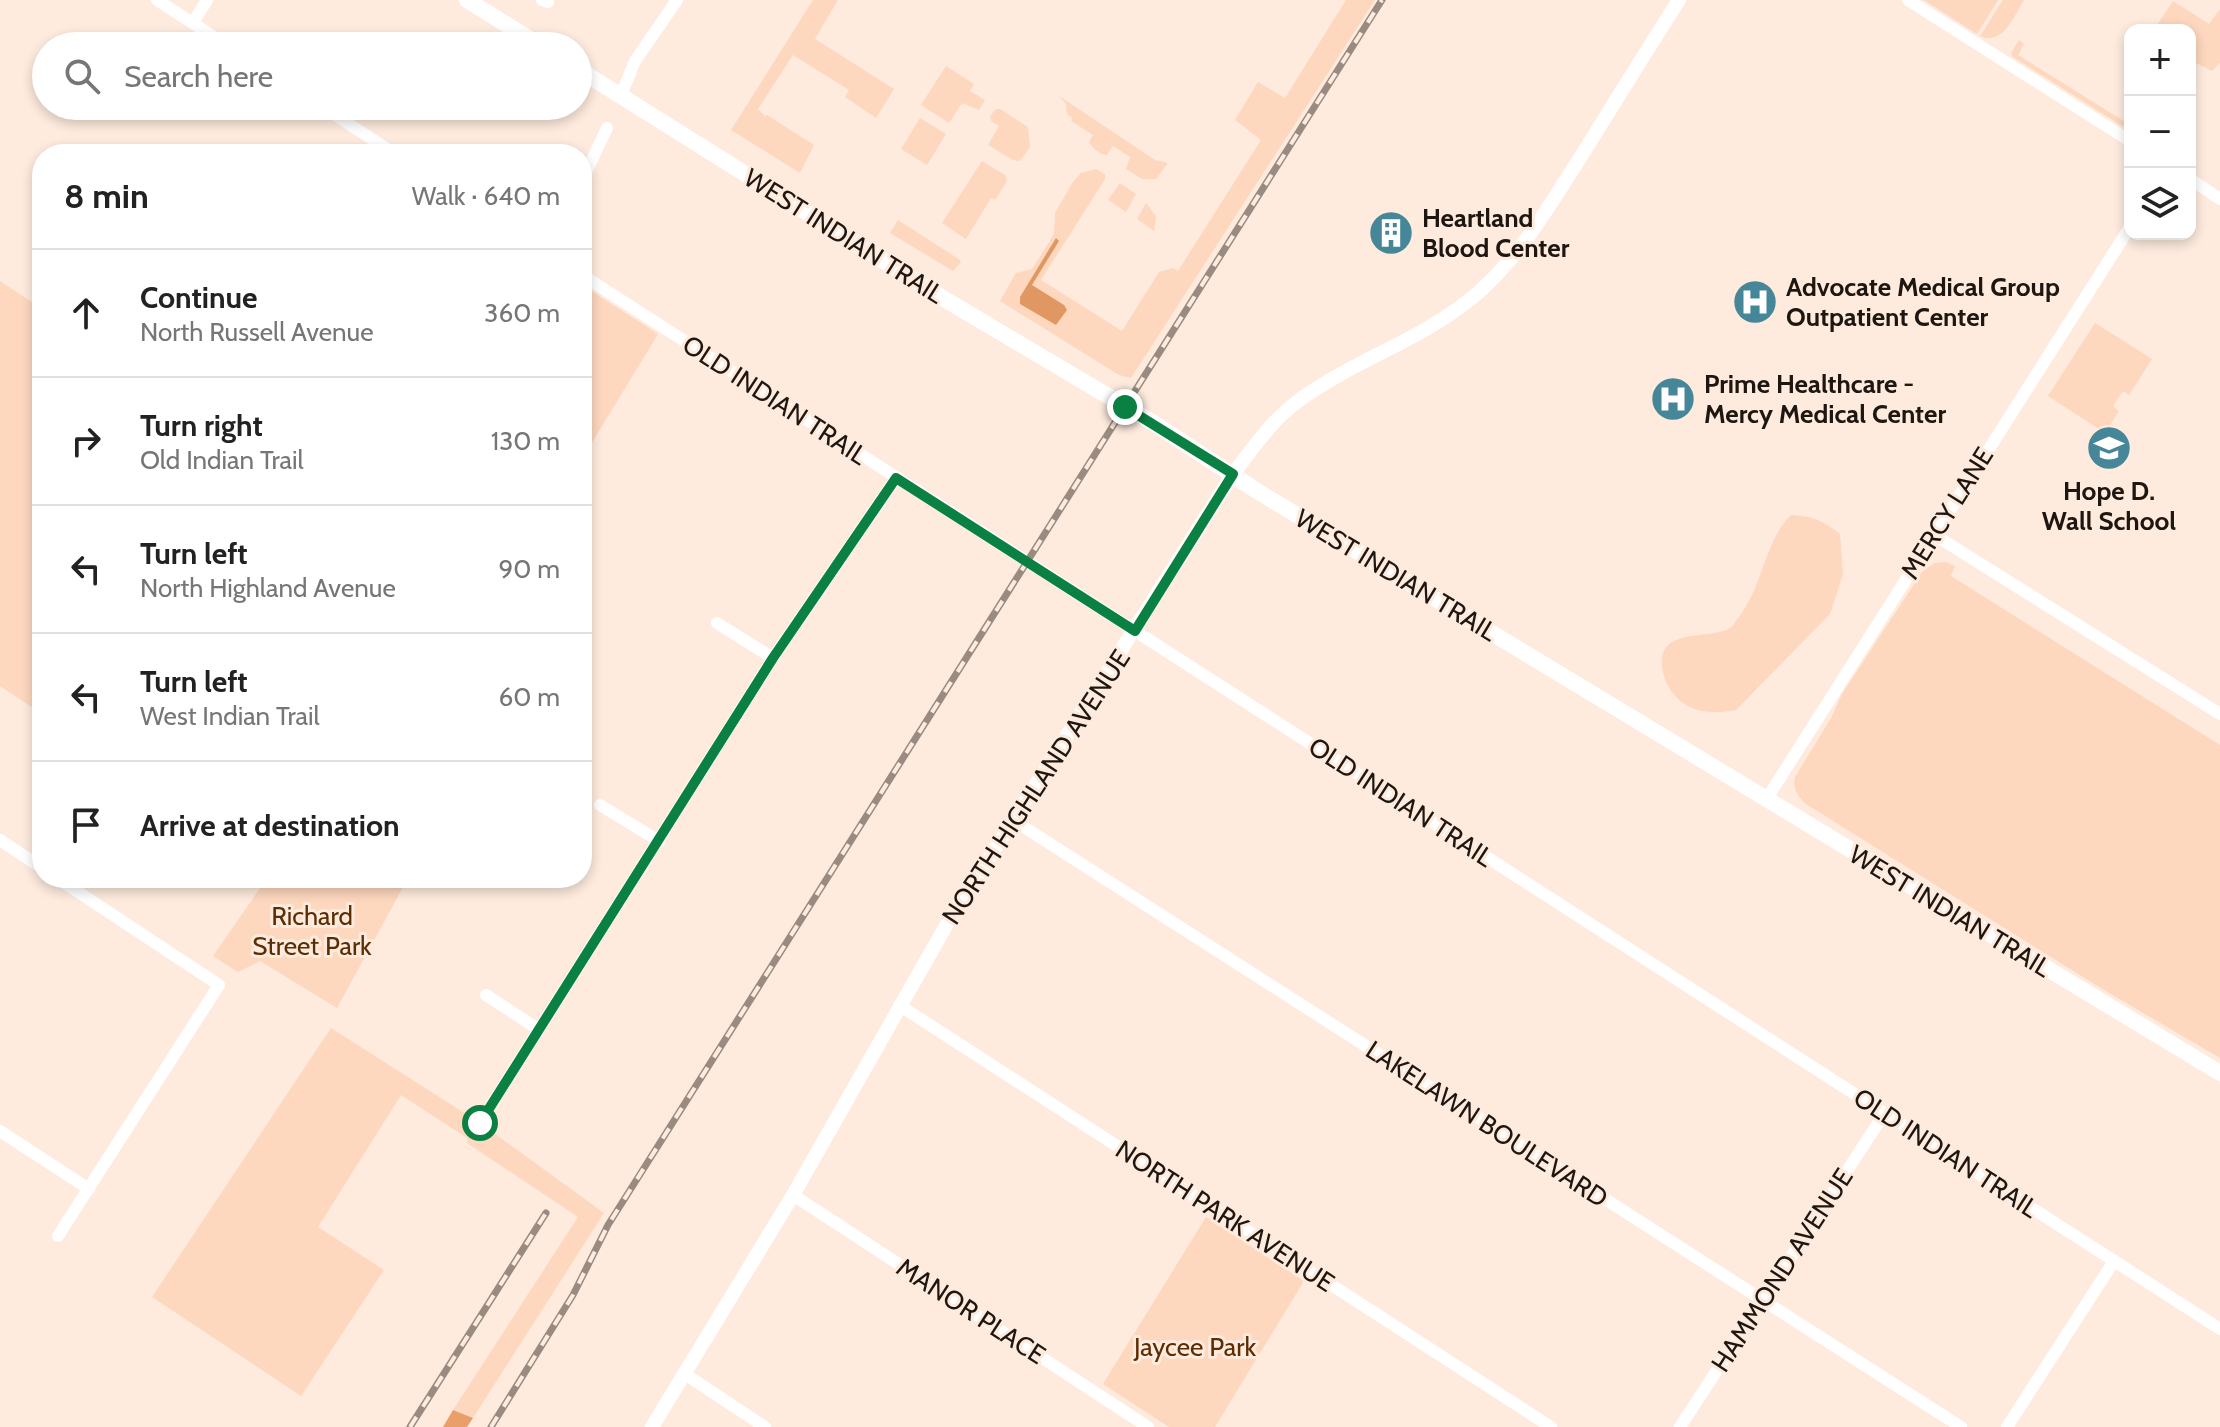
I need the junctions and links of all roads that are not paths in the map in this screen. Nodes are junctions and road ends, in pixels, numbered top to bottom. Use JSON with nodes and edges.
{"nodes":[{"id":1,"x":157,"y":0,"type":"edge"},
{"id":2,"x":207,"y":0,"type":"edge"},
{"id":3,"x":467,"y":0,"type":"edge"},
{"id":4,"x":677,"y":0,"type":"edge"},
{"id":5,"x":1679,"y":0,"type":"edge"},
{"id":6,"x":1908,"y":0,"type":"edge"},
{"id":7,"x":193,"y":23,"type":"junction"},
{"id":8,"x":207,"y":32,"type":"edge"},
{"id":9,"x":518,"y":32,"type":"edge"},
{"id":10,"x":592,"y":77,"type":"edge"},
{"id":11,"x":621,"y":95,"type":"junction"},
{"id":12,"x":343,"y":120,"type":"edge"},
{"id":13,"x":607,"y":128,"type":"dead end"},
{"id":14,"x":2124,"y":137,"type":"edge"},
{"id":15,"x":380,"y":144,"type":"edge"},
{"id":16,"x":592,"y":160,"type":"edge"},
{"id":17,"x":2196,"y":183,"type":"edge"},
{"id":18,"x":2220,"y":199,"type":"edge"},
{"id":19,"x":2124,"y":236,"type":"edge"},
{"id":20,"x":592,"y":281,"type":"edge"},
{"id":21,"x":1233,"y":474,"type":"junction"},
{"id":22,"x":896,"y":478,"type":"junction"},
{"id":23,"x":1933,"y":534,"type":"junction"},
{"id":24,"x":717,"y":623,"type":"dead end"},
{"id":25,"x":1135,"y":631,"type":"junction"},
{"id":26,"x":773,"y":658,"type":"junction"},
{"id":27,"x":2220,"y":714,"type":"edge"},
{"id":28,"x":1766,"y":800,"type":"junction"},
{"id":29,"x":600,"y":805,"type":"dead end"},
{"id":30,"x":1013,"y":820,"type":"junction"},
{"id":31,"x":0,"y":840,"type":"edge"},
{"id":32,"x":659,"y":841,"type":"junction"},
{"id":33,"x":32,"y":861,"type":"edge"},
{"id":34,"x":72,"y":888,"type":"edge"},
{"id":35,"x":486,"y":995,"type":"dead end"},
{"id":36,"x":899,"y":1005,"type":"junction"},
{"id":37,"x":538,"y":1029,"type":"junction"},
{"id":38,"x":2220,"y":1073,"type":"edge"},
{"id":39,"x":1884,"y":1114,"type":"junction"},
{"id":40,"x":480,"y":1123,"type":"dead end"},
{"id":41,"x":0,"y":1131,"type":"edge"},
{"id":42,"x":89,"y":1189,"type":"junction"},
{"id":43,"x":793,"y":1195,"type":"junction"},
{"id":44,"x":58,"y":1236,"type":"dead end"},
{"id":45,"x":2114,"y":1261,"type":"junction"},
{"id":46,"x":1762,"y":1300,"type":"junction"},
{"id":47,"x":2220,"y":1329,"type":"edge"},
{"id":48,"x":685,"y":1374,"type":"junction"},
{"id":49,"x":652,"y":1427,"type":"edge"},
{"id":50,"x":765,"y":1427,"type":"edge"},
{"id":51,"x":1148,"y":1427,"type":"edge"},
{"id":52,"x":1551,"y":1427,"type":"edge"},
{"id":53,"x":1680,"y":1427,"type":"edge"},
{"id":54,"x":1961,"y":1427,"type":"edge"},
{"id":55,"x":2007,"y":1427,"type":"edge"}],
"edges":[{"from":1,"to":7,"type":"street"},
{"from":2,"to":7,"type":"street"},
{"from":3,"to":9,"type":"main road"},
{"from":4,"to":11,"type":"street"},
{"from":5,"to":21,"type":"street","name":"NORTH HIGHLAND AVENUE"},
{"from":6,"to":14,"type":"street"},
{"from":7,"to":8,"type":"street"},
{"from":10,"to":11,"type":"main road","name":"WEST INDIAN TRAIL"},
{"from":11,"to":21,"type":"main road","name":"WEST INDIAN TRAIL"},
{"from":12,"to":15,"type":"street"},
{"from":13,"to":16,"type":"street"},
{"from":17,"to":18,"type":"street"},
{"from":19,"to":23,"type":"street","name":"MERCY LANE"},
{"from":20,"to":22,"type":"street","name":"OLD INDIAN TRAIL"},
{"from":21,"to":25,"type":"street","name":"NORTH HIGHLAND AVENUE"},
{"from":21,"to":28,"type":"main road","name":"WEST INDIAN TRAIL"},
{"from":22,"to":25,"type":"street","name":"OLD INDIAN TRAIL"},
{"from":22,"to":26,"type":"street"},
{"from":23,"to":27,"type":"street"},
{"from":23,"to":28,"type":"street","name":"MERCY LANE"},
{"from":24,"to":26,"type":"street"},
{"from":25,"to":30,"type":"street","name":"NORTH HIGHLAND AVENUE"},
{"from":25,"to":39,"type":"street","name":"OLD INDIAN TRAIL"},
{"from":26,"to":32,"type":"street"},
{"from":28,"to":38,"type":"main road","name":"WEST INDIAN TRAIL"},
{"from":29,"to":32,"type":"street"},
{"from":30,"to":36,"type":"street","name":"NORTH HIGHLAND AVENUE"},
{"from":30,"to":46,"type":"street","name":"LAKELAWN BOULEVARD"},
{"from":31,"to":33,"type":"street"},
{"from":32,"to":37,"type":"street"},
{"from":34,"to":42,"type":"street"},
{"from":35,"to":37,"type":"street"},
{"from":36,"to":43,"type":"street","name":"NORTH HIGHLAND AVENUE"},
{"from":36,"to":52,"type":"street","name":"NORTH PARK AVENUE"},
{"from":37,"to":40,"type":"street"},
{"from":39,"to":45,"type":"street","name":"OLD INDIAN TRAIL"},
{"from":39,"to":46,"type":"street","name":"HAMMOND AVENUE"},
{"from":41,"to":42,"type":"street"},
{"from":42,"to":44,"type":"street"},
{"from":43,"to":48,"type":"street","name":"NORTH HIGHLAND AVENUE"},
{"from":43,"to":51,"type":"street","name":"MANOR PLACE"},
{"from":45,"to":47,"type":"street","name":"OLD INDIAN TRAIL"},
{"from":45,"to":55,"type":"street"},
{"from":46,"to":53,"type":"street","name":"HAMMOND AVENUE"},
{"from":46,"to":54,"type":"street","name":"LAKELAWN BOULEVARD"},
{"from":48,"to":49,"type":"street","name":"NORTH HIGHLAND AVENUE"},
{"from":48,"to":50,"type":"street"}]}
